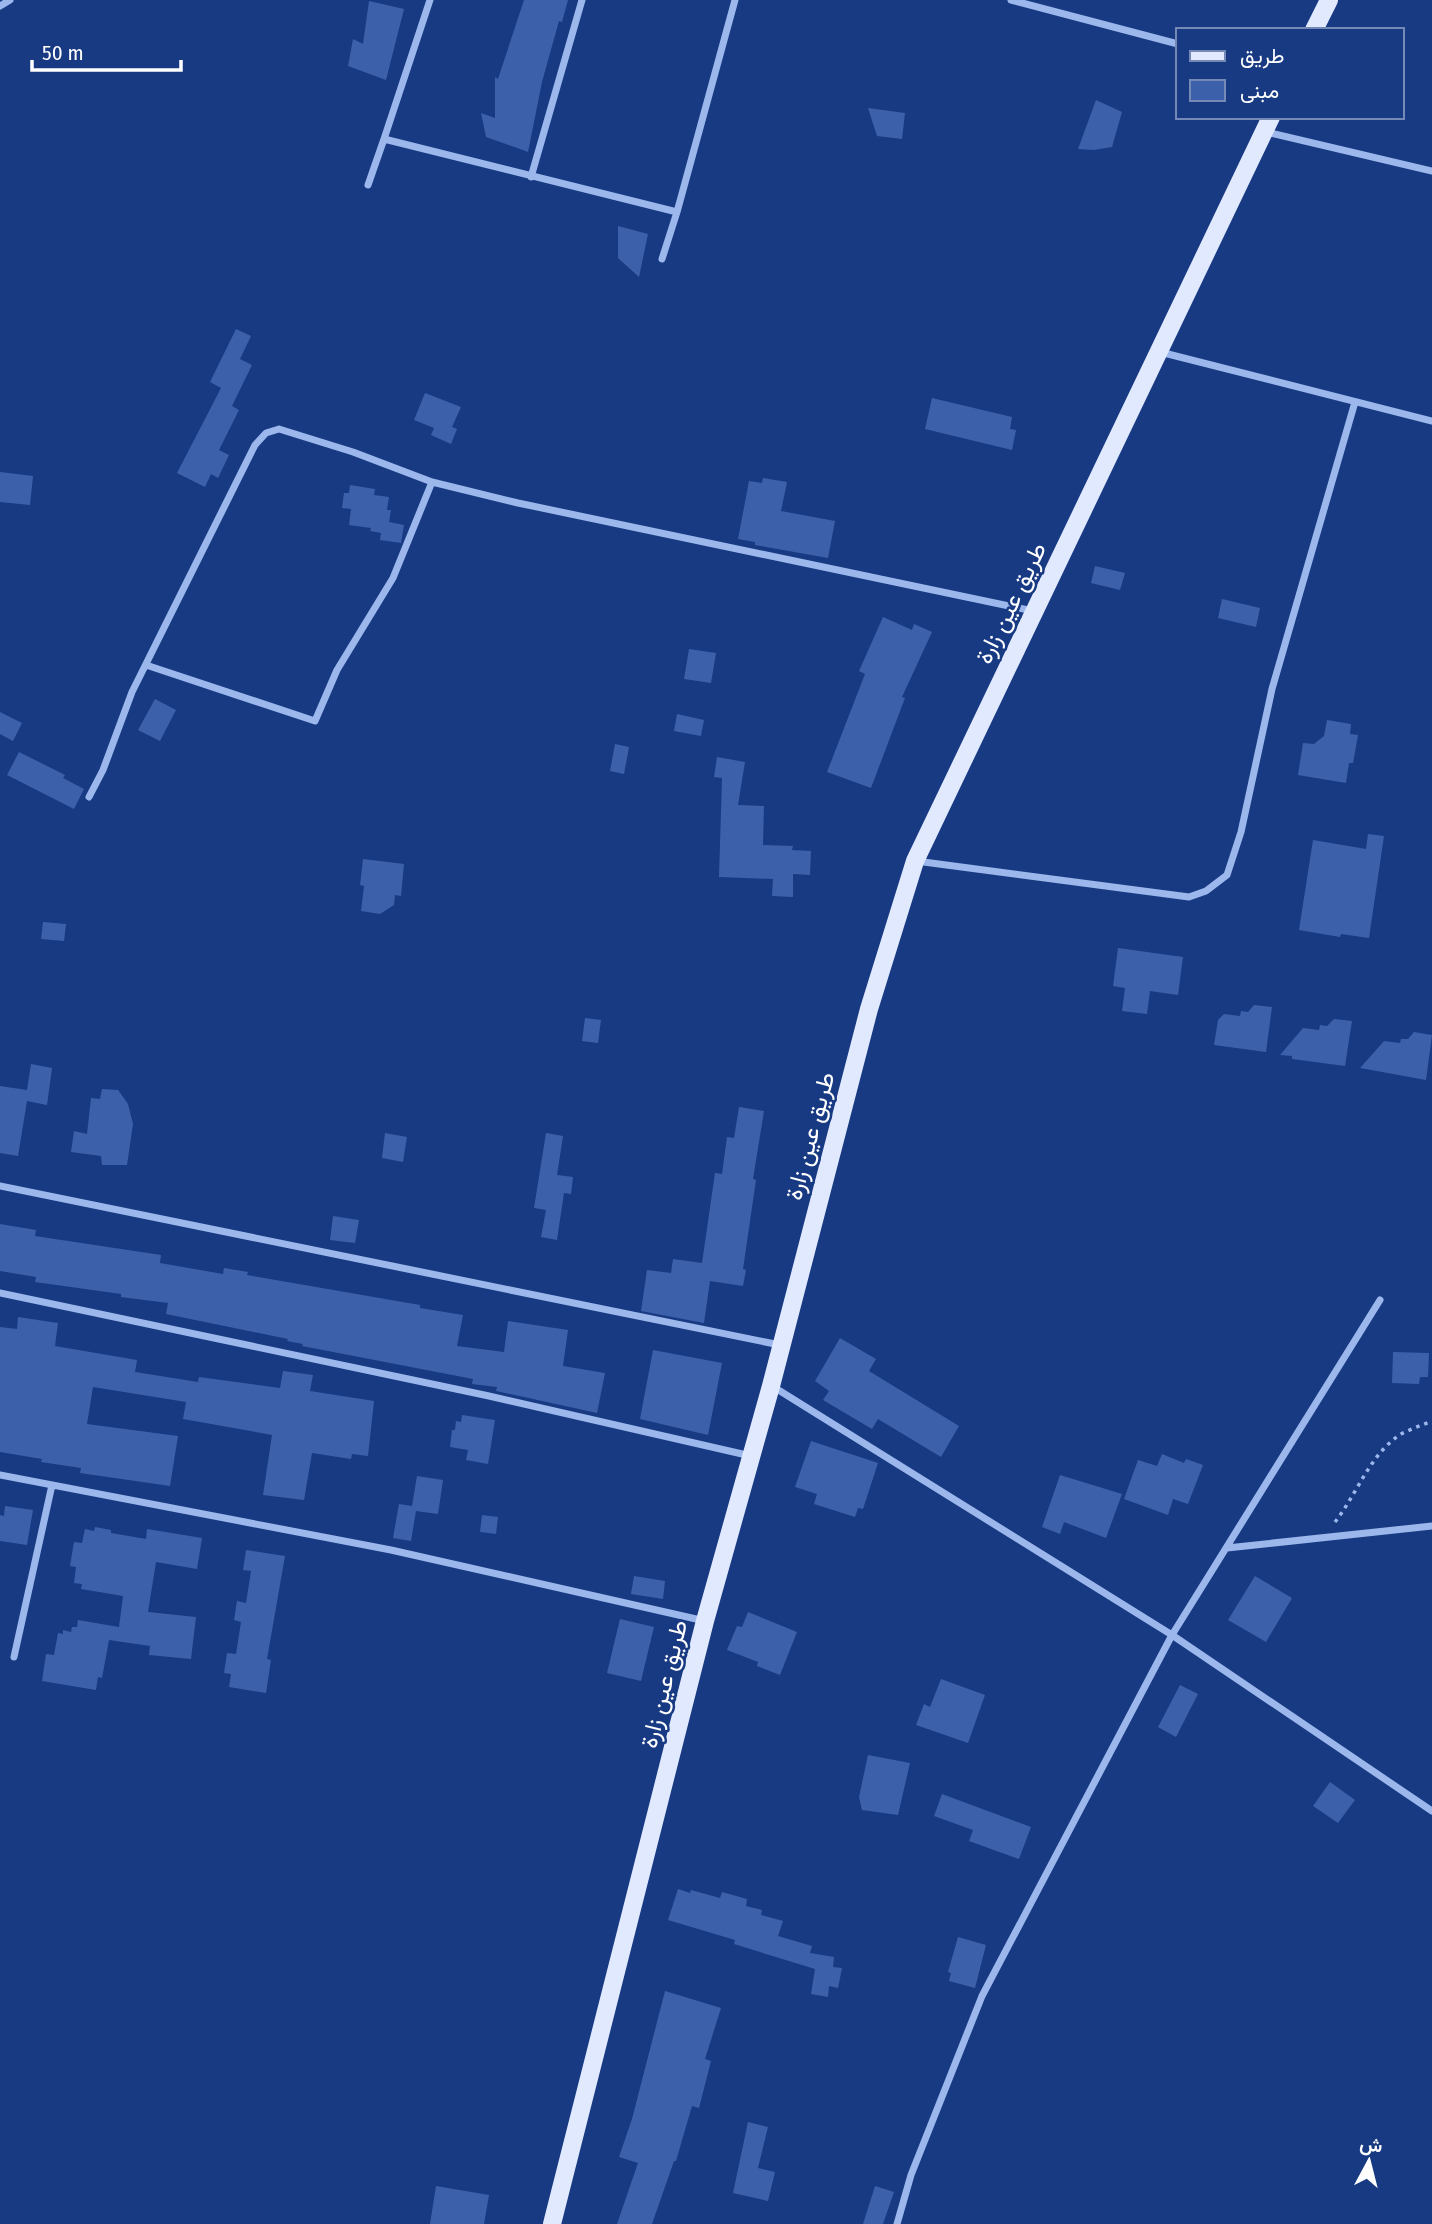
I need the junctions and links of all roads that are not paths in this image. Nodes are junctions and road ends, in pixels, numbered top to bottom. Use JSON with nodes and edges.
{"nodes":[{"id":1,"x":10,"y":0,"type":"edge"},
{"id":2,"x":430,"y":0,"type":"edge"},
{"id":3,"x":582,"y":0,"type":"edge"},
{"id":4,"x":735,"y":0,"type":"edge"},
{"id":5,"x":1011,"y":0,"type":"edge"},
{"id":6,"x":1329,"y":0,"type":"edge"},
{"id":7,"x":0,"y":6,"type":"edge"},
{"id":8,"x":1315,"y":28,"type":"edge"},
{"id":9,"x":1176,"y":43,"type":"edge"},
{"id":10,"x":1268,"y":125,"type":"edge"},
{"id":11,"x":384,"y":139,"type":"junction"},
{"id":12,"x":1432,"y":171,"type":"edge"},
{"id":13,"x":531,"y":177,"type":"junction"},
{"id":14,"x":368,"y":185,"type":"dead end"},
{"id":15,"x":677,"y":212,"type":"junction"},
{"id":16,"x":662,"y":259,"type":"dead end"},
{"id":17,"x":1160,"y":352,"type":"junction"},
{"id":18,"x":1355,"y":402,"type":"junction"},
{"id":19,"x":1432,"y":421,"type":"edge"},
{"id":20,"x":432,"y":482,"type":"junction"},
{"id":21,"x":1034,"y":611,"type":"junction"},
{"id":22,"x":146,"y":665,"type":"junction"},
{"id":23,"x":89,"y":797,"type":"dead end"},
{"id":24,"x":915,"y":861,"type":"junction"},
{"id":25,"x":0,"y":1186,"type":"edge"},
{"id":26,"x":0,"y":1293,"type":"edge"},
{"id":27,"x":1380,"y":1300,"type":"dead end"},
{"id":28,"x":780,"y":1345,"type":"junction"},
{"id":29,"x":771,"y":1385,"type":"junction"},
{"id":30,"x":752,"y":1456,"type":"junction"},
{"id":31,"x":0,"y":1475,"type":"edge"},
{"id":32,"x":52,"y":1485,"type":"junction"},
{"id":33,"x":1432,"y":1526,"type":"edge"},
{"id":34,"x":1227,"y":1548,"type":"junction"},
{"id":35,"x":705,"y":1621,"type":"junction"},
{"id":36,"x":1171,"y":1635,"type":"junction"},
{"id":37,"x":14,"y":1657,"type":"dead end"},
{"id":38,"x":1432,"y":1811,"type":"edge"},
{"id":39,"x":552,"y":2224,"type":"edge"},
{"id":40,"x":897,"y":2224,"type":"edge"}],
"edges":[{"from":1,"to":7,"type":"street"},
{"from":2,"to":11,"type":"street"},
{"from":3,"to":13,"type":"street"},
{"from":4,"to":15,"type":"street"},
{"from":5,"to":9,"type":"street"},
{"from":6,"to":8,"type":"main road"},
{"from":10,"to":12,"type":"street"},
{"from":10,"to":17,"type":"main road","name":"طريق عين زارة"},
{"from":11,"to":13,"type":"street"},
{"from":11,"to":14,"type":"street"},
{"from":13,"to":15,"type":"street"},
{"from":15,"to":16,"type":"street"},
{"from":17,"to":18,"type":"street"},
{"from":17,"to":21,"type":"main road","name":"طريق عين زارة"},
{"from":18,"to":19,"type":"street"},
{"from":18,"to":24,"type":"street"},
{"from":20,"to":21,"type":"street"},
{"from":20,"to":22,"type":"street"},
{"from":20,"to":22,"type":"street"},
{"from":21,"to":24,"type":"main road","name":"طريق عين زارة"},
{"from":22,"to":23,"type":"street"},
{"from":24,"to":28,"type":"main road","name":"طريق عين زارة"},
{"from":25,"to":28,"type":"street"},
{"from":26,"to":30,"type":"street"},
{"from":27,"to":34,"type":"street"},
{"from":28,"to":29,"type":"main road","name":"طريق عين زارة"},
{"from":29,"to":30,"type":"main road","name":"طريق عين زارة"},
{"from":29,"to":36,"type":"street"},
{"from":30,"to":35,"type":"main road","name":"طريق عين زارة"},
{"from":31,"to":32,"type":"street"},
{"from":32,"to":35,"type":"street"},
{"from":32,"to":37,"type":"street"},
{"from":33,"to":34,"type":"street"},
{"from":34,"to":36,"type":"street"},
{"from":35,"to":39,"type":"main road","name":"طريق عين زارة"},
{"from":36,"to":38,"type":"street"},
{"from":36,"to":40,"type":"street"}]}
